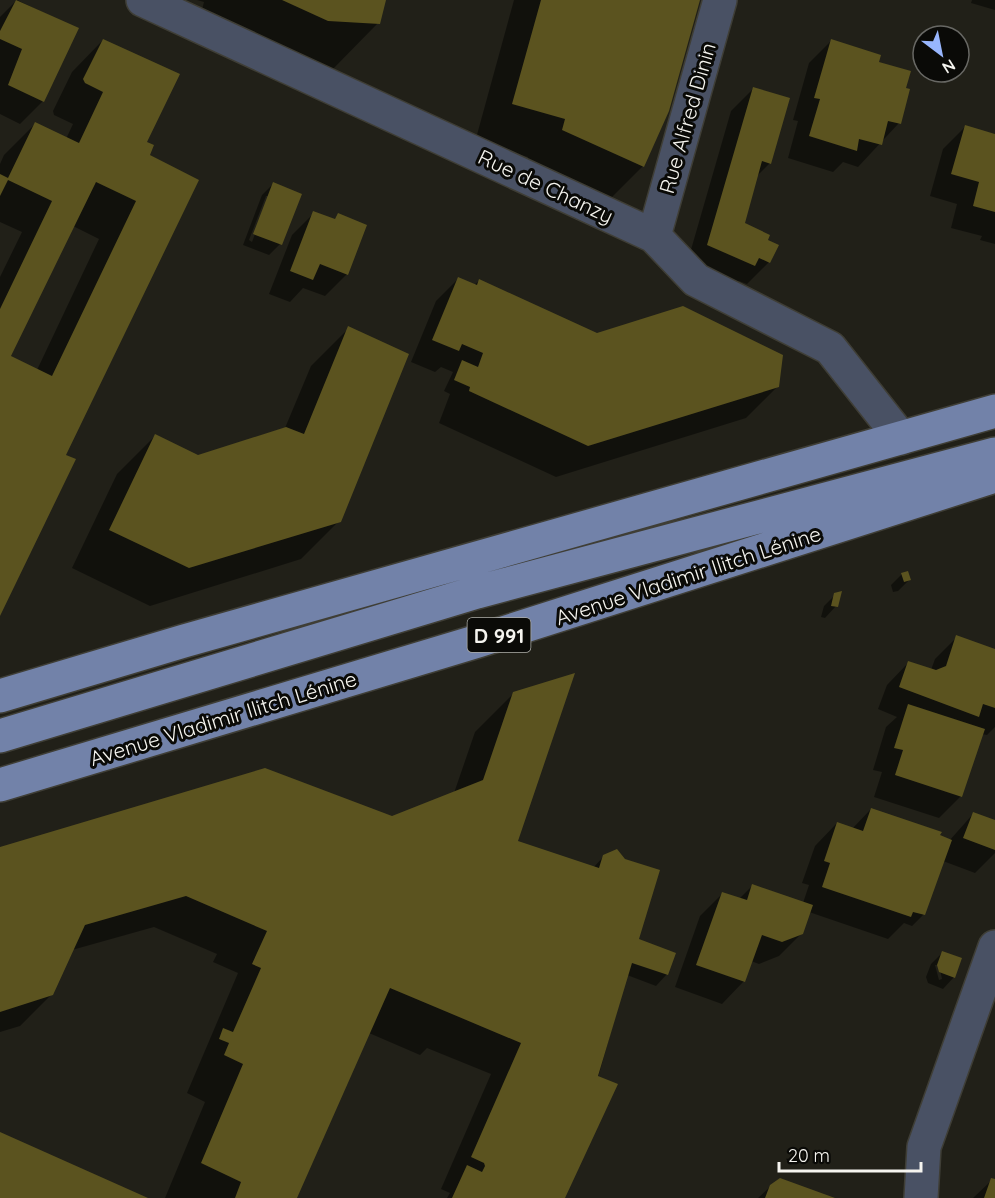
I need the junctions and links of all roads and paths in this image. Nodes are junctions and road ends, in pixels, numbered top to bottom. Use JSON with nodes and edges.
{"nodes":[{"id":1,"x":143,"y":0,"type":"edge"},
{"id":2,"x":720,"y":0,"type":"edge"},
{"id":3,"x":654,"y":237,"type":"junction"},
{"id":4,"x":995,"y":411,"type":"edge"},
{"id":5,"x":901,"y":438,"type":"junction"},
{"id":6,"x":995,"y":454,"type":"edge"},
{"id":7,"x":995,"y":476,"type":"edge"},
{"id":8,"x":0,"y":696,"type":"edge"},
{"id":9,"x":0,"y":736,"type":"edge"},
{"id":10,"x":0,"y":785,"type":"edge"},
{"id":11,"x":995,"y":947,"type":"edge"},
{"id":12,"x":921,"y":1198,"type":"edge"}],
"edges":[{"from":1,"to":3,"type":"street","name":"Rue de Chanzy"},
{"from":2,"to":3,"type":"street","name":"Rue Alfred Dinin"},
{"from":3,"to":5,"type":"street","name":"Rue de Chanzy"},
{"from":4,"to":5,"type":"main road"},
{"from":5,"to":8,"type":"main road"},
{"from":6,"to":9,"type":"main road"},
{"from":7,"to":10,"type":"main road","name":"Avenue Vladimir Ilitch Lénine","number":"D 991"},
{"from":11,"to":12,"type":"street"}]}
